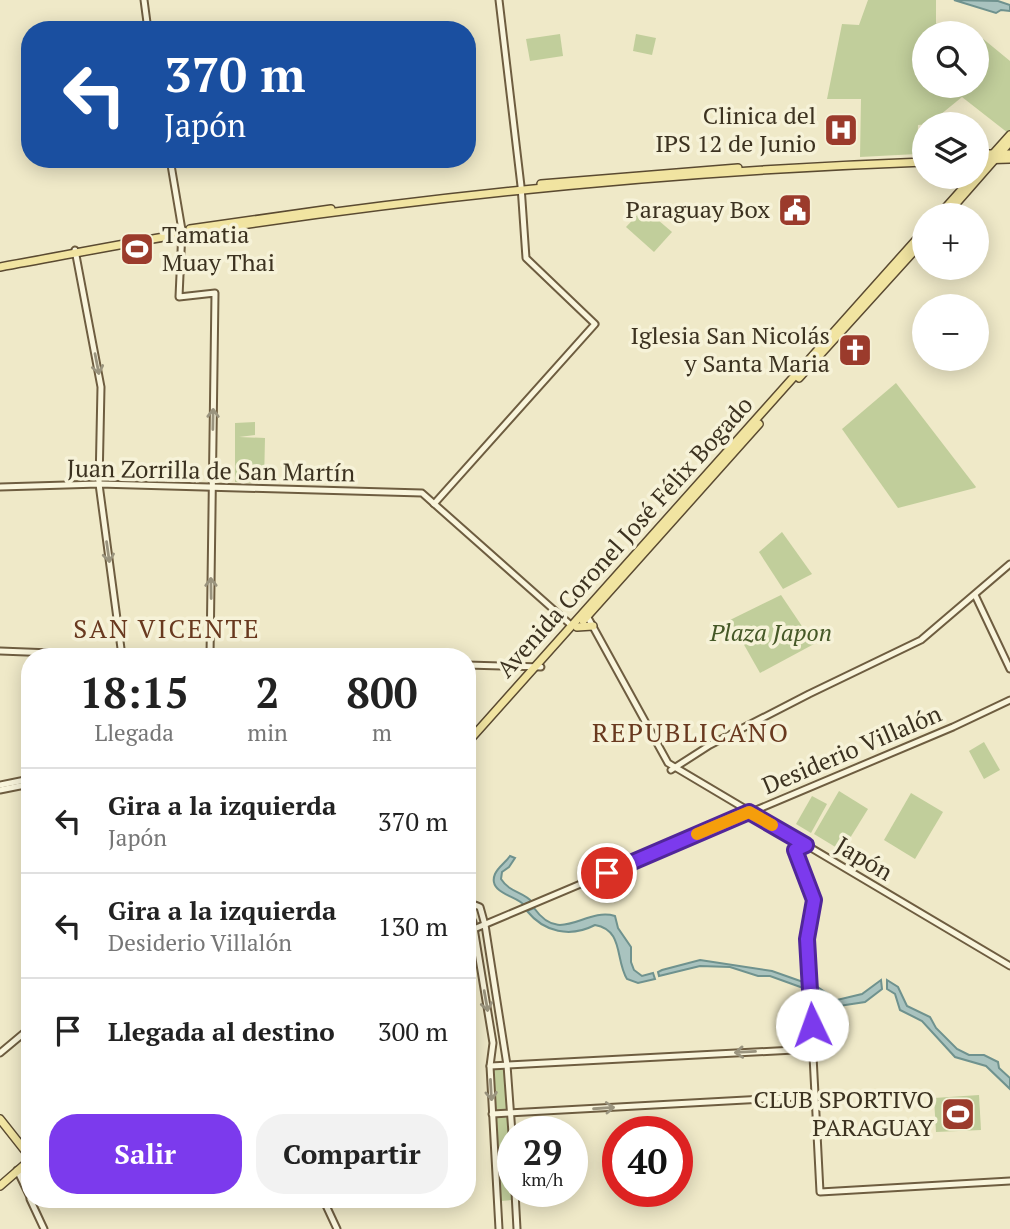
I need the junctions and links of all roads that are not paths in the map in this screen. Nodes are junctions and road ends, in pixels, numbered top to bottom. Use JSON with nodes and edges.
{"nodes":[{"id":1,"x":144,"y":0,"type":"edge"},
{"id":2,"x":499,"y":0,"type":"edge"},
{"id":3,"x":147,"y":21,"type":"edge"},
{"id":4,"x":1010,"y":135,"type":"edge"},
{"id":5,"x":1010,"y":142,"type":"edge"},
{"id":6,"x":1010,"y":154,"type":"edge"},
{"id":7,"x":989,"y":156,"type":"edge"},
{"id":8,"x":994,"y":157,"type":"junction"},
{"id":9,"x":989,"y":158,"type":"edge"},
{"id":10,"x":1010,"y":159,"type":"edge"},
{"id":11,"x":912,"y":161,"type":"edge"},
{"id":12,"x":989,"y":161,"type":"edge"},
{"id":13,"x":171,"y":168,"type":"edge"},
{"id":14,"x":521,"y":188,"type":"junction"},
{"id":15,"x":962,"y":189,"type":"edge"},
{"id":16,"x":950,"y":203,"type":"edge"},
{"id":17,"x":956,"y":203,"type":"edge"},
{"id":18,"x":182,"y":232,"type":"junction"},
{"id":19,"x":912,"y":245,"type":"edge"},
{"id":20,"x":75,"y":252,"type":"junction"},
{"id":21,"x":912,"y":253,"type":"edge"},
{"id":22,"x":0,"y":265,"type":"edge"},
{"id":23,"x":802,"y":371,"type":"junction"},
{"id":24,"x":99,"y":484,"type":"junction"},
{"id":25,"x":0,"y":487,"type":"edge"},
{"id":26,"x":212,"y":487,"type":"junction"},
{"id":27,"x":434,"y":503,"type":"junction"},
{"id":28,"x":1010,"y":564,"type":"edge"},
{"id":29,"x":975,"y":595,"type":"junction"},
{"id":30,"x":586,"y":614,"type":"junction"},
{"id":31,"x":593,"y":626,"type":"junction"},
{"id":32,"x":575,"y":627,"type":"junction"},
{"id":33,"x":120,"y":648,"type":"edge"},
{"id":34,"x":210,"y":648,"type":"edge"},
{"id":35,"x":0,"y":651,"type":"edge"},
{"id":36,"x":21,"y":652,"type":"edge"},
{"id":37,"x":476,"y":665,"type":"edge"},
{"id":38,"x":538,"y":667,"type":"junction"},
{"id":39,"x":1010,"y":669,"type":"edge"},
{"id":40,"x":1010,"y":700,"type":"edge"},
{"id":41,"x":480,"y":731,"type":"junction"},
{"id":42,"x":476,"y":735,"type":"edge"},
{"id":43,"x":476,"y":737,"type":"edge"},
{"id":44,"x":673,"y":769,"type":"junction"},
{"id":45,"x":21,"y":783,"type":"edge"},
{"id":46,"x":0,"y":788,"type":"edge"},
{"id":47,"x":749,"y":812,"type":"junction"},
{"id":48,"x":806,"y":845,"type":"junction"},
{"id":49,"x":476,"y":906,"type":"edge"},
{"id":50,"x":485,"y":925,"type":"junction"},
{"id":51,"x":476,"y":928,"type":"edge"},
{"id":52,"x":476,"y":941,"type":"edge"},
{"id":53,"x":1008,"y":964,"type":"edge"},
{"id":54,"x":21,"y":1036,"type":"edge"},
{"id":55,"x":813,"y":1049,"type":"junction"},
{"id":56,"x":0,"y":1053,"type":"edge"},
{"id":57,"x":507,"y":1065,"type":"junction"},
{"id":58,"x":490,"y":1066,"type":"junction"},
{"id":59,"x":816,"y":1096,"type":"junction"},
{"id":60,"x":511,"y":1113,"type":"junction"},
{"id":61,"x":492,"y":1114,"type":"junction"},
{"id":62,"x":511,"y":1116,"type":"edge"},
{"id":63,"x":0,"y":1119,"type":"edge"},
{"id":64,"x":21,"y":1146,"type":"edge"},
{"id":65,"x":21,"y":1163,"type":"edge"},
{"id":66,"x":21,"y":1165,"type":"edge"},
{"id":67,"x":17,"y":1170,"type":"junction"},
{"id":68,"x":21,"y":1179,"type":"edge"},
{"id":69,"x":0,"y":1180,"type":"edge"},
{"id":70,"x":1010,"y":1181,"type":"edge"},
{"id":71,"x":0,"y":1186,"type":"edge"},
{"id":72,"x":516,"y":1207,"type":"edge"},
{"id":73,"x":35,"y":1208,"type":"edge"},
{"id":74,"x":327,"y":1208,"type":"edge"},
{"id":75,"x":44,"y":1229,"type":"edge"},
{"id":76,"x":337,"y":1229,"type":"edge"},
{"id":77,"x":499,"y":1229,"type":"edge"},
{"id":78,"x":517,"y":1229,"type":"edge"}],
"edges":[{"from":1,"to":3,"type":"street"},
{"from":2,"to":14,"type":"street"},
{"from":4,"to":8,"type":"main road"},
{"from":5,"to":8,"type":"main road"},
{"from":6,"to":8,"type":"main road"},
{"from":7,"to":8,"type":"main road"},
{"from":8,"to":9,"type":"main road"},
{"from":8,"to":10,"type":"main road"},
{"from":8,"to":12,"type":"main road"},
{"from":8,"to":17,"type":"main road"},
{"from":11,"to":14,"type":"main road"},
{"from":13,"to":18,"type":"street"},
{"from":14,"to":18,"type":"main road"},
{"from":14,"to":27,"type":"street"},
{"from":15,"to":16,"type":"main road"},
{"from":18,"to":20,"type":"main road"},
{"from":26,"to":18,"type":"street","one_way":true},
{"from":19,"to":23,"type":"main road","name":"Avenida Coronel José Félix Bogado"},
{"from":20,"to":22,"type":"main road"},
{"from":20,"to":24,"type":"street","one_way":true},
{"from":21,"to":23,"type":"main road","name":"Avenida Coronel José Félix Bogado"},
{"from":23,"to":30,"type":"main road","name":"Avenida Coronel José Félix Bogado"},
{"from":24,"to":25,"type":"street","name":"Juan Zorrilla de San Martín"},
{"from":24,"to":26,"type":"street","name":"Juan Zorrilla de San Martín"},
{"from":24,"to":33,"type":"street","one_way":true},
{"from":26,"to":27,"type":"street","name":"Juan Zorrilla de San Martín"},
{"from":34,"to":26,"type":"street","one_way":true},
{"from":27,"to":32,"type":"street"},
{"from":28,"to":29,"type":"street"},
{"from":29,"to":39,"type":"street"},
{"from":29,"to":44,"type":"street"},
{"from":30,"to":31,"type":"street","name":"Japón"},
{"from":30,"to":32,"type":"main road","name":"Avenida Coronel José Félix Bogado"},
{"from":31,"to":32,"type":"main road"},
{"from":31,"to":44,"type":"street","name":"Japón"},
{"from":32,"to":38,"type":"main road","name":"Avenida Coronel José Félix Bogado"},
{"from":35,"to":36,"type":"street"},
{"from":37,"to":38,"type":"street"},
{"from":38,"to":41,"type":"main road","name":"Avenida Coronel José Félix Bogado"},
{"from":40,"to":47,"type":"street","name":"Desiderio Villalón"},
{"from":41,"to":42,"type":"main road","name":"Avenida Coronel José Félix Bogado"},
{"from":41,"to":43,"type":"main road","name":"Avenida Coronel José Félix Bogado"},
{"from":44,"to":47,"type":"street","name":"Japón"},
{"from":45,"to":46,"type":"street"},
{"from":47,"to":48,"type":"street","name":"Japón"},
{"from":47,"to":50,"type":"street","name":"Desiderio Villalón"},
{"from":48,"to":53,"type":"street","name":"Japón"},
{"from":48,"to":55,"type":"street"},
{"from":49,"to":50,"type":"street"},
{"from":50,"to":51,"type":"street","name":"Desiderio Villalón"},
{"from":50,"to":57,"type":"street"},
{"from":52,"to":58,"type":"street","one_way":true},
{"from":54,"to":56,"type":"street"},
{"from":55,"to":57,"type":"street","one_way":true},
{"from":55,"to":59,"type":"street"},
{"from":57,"to":58,"type":"street"},
{"from":57,"to":60,"type":"street"},
{"from":58,"to":61,"type":"street","one_way":true},
{"from":60,"to":59,"type":"street","one_way":true},
{"from":59,"to":70,"type":"street"},
{"from":60,"to":61,"type":"street"},
{"from":60,"to":62,"type":"street"},
{"from":61,"to":77,"type":"street"},
{"from":63,"to":64,"type":"main road"},
{"from":65,"to":69,"type":"main road"},
{"from":66,"to":67,"type":"main road"},
{"from":67,"to":68,"type":"street"},
{"from":67,"to":71,"type":"main road"},
{"from":72,"to":78,"type":"street"},
{"from":73,"to":75,"type":"street"},
{"from":74,"to":76,"type":"street"}]}
